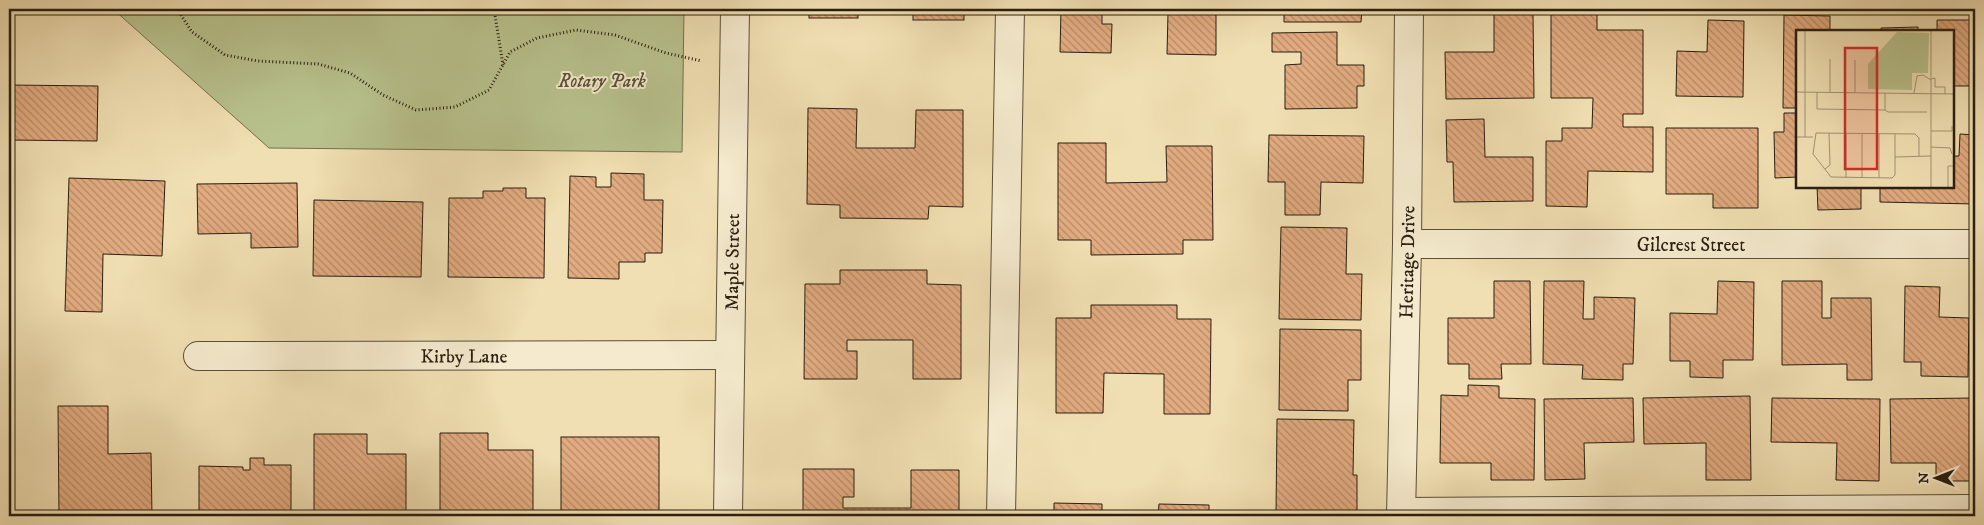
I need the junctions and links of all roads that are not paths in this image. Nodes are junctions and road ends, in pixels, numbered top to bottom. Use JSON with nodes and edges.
{"nodes":[{"id":1,"x":735,"y":9,"type":"edge"},
{"id":2,"x":1010,"y":9,"type":"edge"},
{"id":3,"x":1409,"y":9,"type":"edge"},
{"id":4,"x":1407,"y":244,"type":"junction"},
{"id":5,"x":1975,"y":244,"type":"edge"},
{"id":6,"x":730,"y":354,"type":"junction"},
{"id":7,"x":198,"y":356,"type":"dead end"},
{"id":8,"x":1975,"y":509,"type":"edge"},
{"id":9,"x":1401,"y":514,"type":"edge"},
{"id":10,"x":728,"y":516,"type":"edge"},
{"id":11,"x":1001,"y":516,"type":"edge"}],
"edges":[{"from":1,"to":6,"type":"street","name":"Maple Street"},
{"from":2,"to":11,"type":"street"},
{"from":3,"to":4,"type":"street","name":"Heritage Drive"},
{"from":4,"to":5,"type":"street","name":"Gilcrest Street"},
{"from":4,"to":9,"type":"street","name":"Heritage Drive"},
{"from":6,"to":7,"type":"street","name":"Kirby Lane"},
{"from":6,"to":10,"type":"street","name":"Maple Street"},
{"from":8,"to":9,"type":"street"}]}
